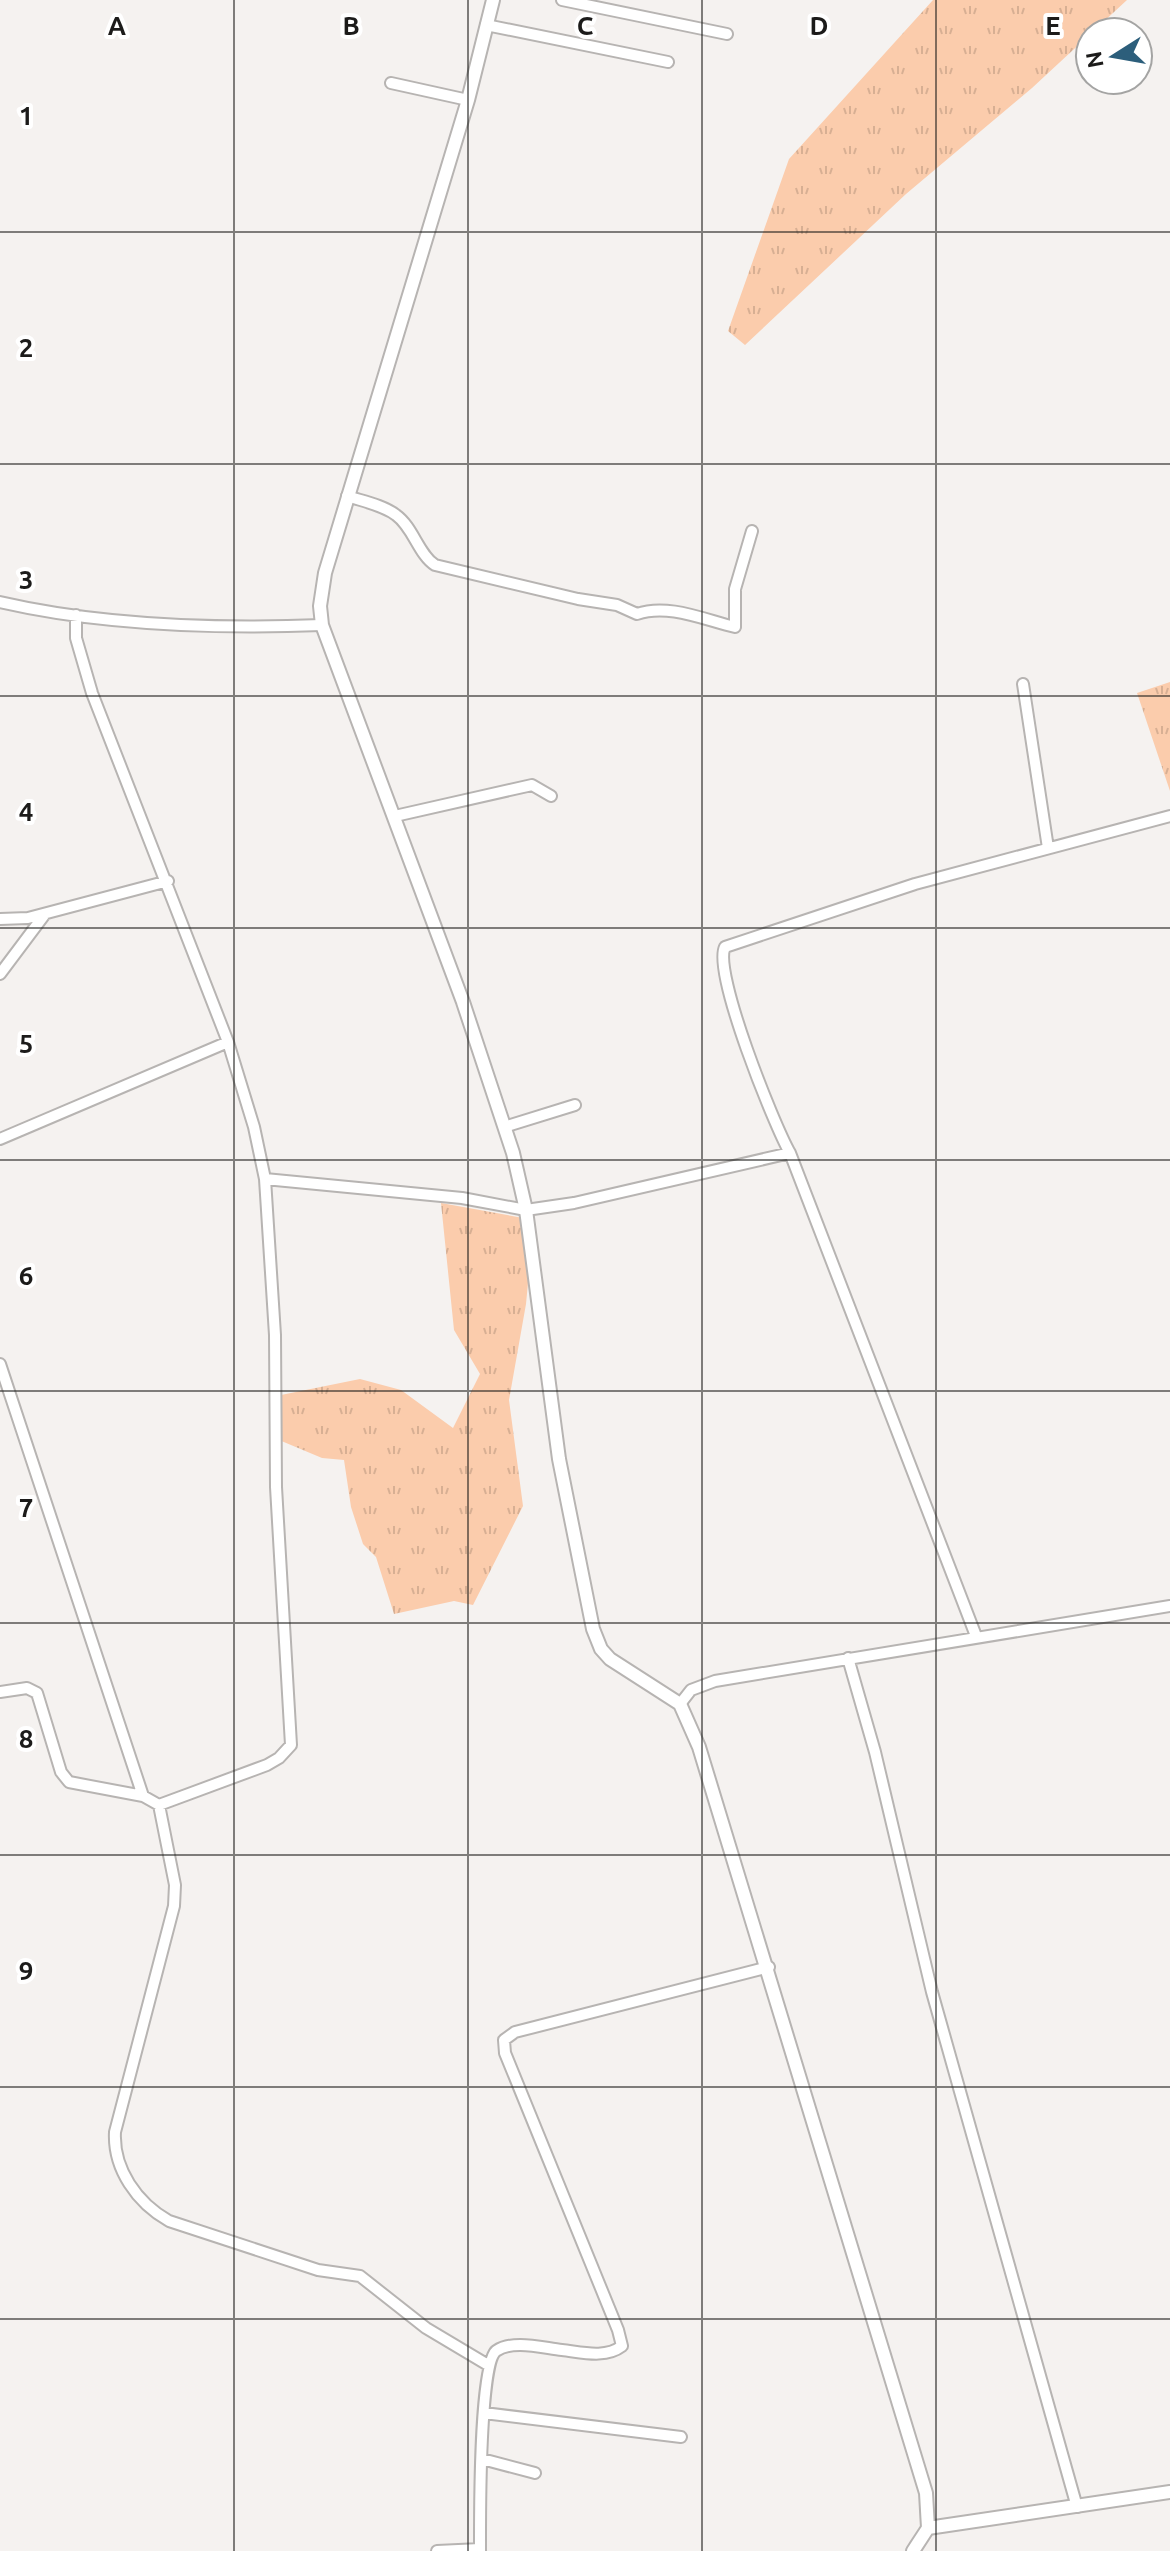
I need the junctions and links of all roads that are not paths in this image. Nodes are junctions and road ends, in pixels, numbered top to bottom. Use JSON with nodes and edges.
{"nodes":[{"id":1,"x":493,"y":0,"type":"edge"},
{"id":2,"x":562,"y":0,"type":"edge"},
{"id":3,"x":486,"y":25,"type":"junction"},
{"id":4,"x":727,"y":34,"type":"dead end"},
{"id":5,"x":668,"y":62,"type":"dead end"},
{"id":6,"x":391,"y":83,"type":"dead end"},
{"id":7,"x":468,"y":100,"type":"junction"},
{"id":8,"x":347,"y":496,"type":"junction"},
{"id":9,"x":752,"y":531,"type":"dead end"},
{"id":10,"x":0,"y":602,"type":"edge"},
{"id":11,"x":76,"y":615,"type":"junction"},
{"id":12,"x":322,"y":625,"type":"junction"},
{"id":13,"x":1023,"y":684,"type":"dead end"},
{"id":14,"x":551,"y":796,"type":"dead end"},
{"id":15,"x":395,"y":816,"type":"junction"},
{"id":16,"x":1170,"y":816,"type":"edge"},
{"id":17,"x":1048,"y":848,"type":"junction"},
{"id":18,"x":168,"y":881,"type":"junction"},
{"id":19,"x":45,"y":914,"type":"junction"},
{"id":20,"x":0,"y":919,"type":"edge"},
{"id":21,"x":0,"y":974,"type":"edge"},
{"id":22,"x":228,"y":1042,"type":"junction"},
{"id":23,"x":575,"y":1105,"type":"dead end"},
{"id":24,"x":504,"y":1127,"type":"junction"},
{"id":25,"x":0,"y":1139,"type":"edge"},
{"id":26,"x":790,"y":1153,"type":"junction"},
{"id":27,"x":265,"y":1179,"type":"junction"},
{"id":28,"x":526,"y":1210,"type":"junction"},
{"id":29,"x":0,"y":1364,"type":"edge"},
{"id":30,"x":5,"y":1395,"type":"edge"},
{"id":31,"x":1170,"y":1606,"type":"edge"},
{"id":32,"x":976,"y":1636,"type":"junction"},
{"id":33,"x":848,"y":1658,"type":"junction"},
{"id":34,"x":0,"y":1692,"type":"edge"},
{"id":35,"x":680,"y":1704,"type":"junction"},
{"id":36,"x":143,"y":1796,"type":"junction"},
{"id":37,"x":159,"y":1805,"type":"junction"},
{"id":38,"x":769,"y":1967,"type":"junction"},
{"id":39,"x":488,"y":2365,"type":"junction"},
{"id":40,"x":484,"y":2413,"type":"junction"},
{"id":41,"x":681,"y":2437,"type":"dead end"},
{"id":42,"x":482,"y":2459,"type":"junction"},
{"id":43,"x":535,"y":2473,"type":"dead end"},
{"id":44,"x":1170,"y":2492,"type":"edge"},
{"id":45,"x":1077,"y":2507,"type":"junction"},
{"id":46,"x":928,"y":2528,"type":"junction"},
{"id":47,"x":480,"y":2550,"type":"edge"},
{"id":48,"x":437,"y":2551,"type":"edge"},
{"id":49,"x":913,"y":2551,"type":"edge"}],
"edges":[{"from":1,"to":3,"type":"street"},
{"from":2,"to":4,"type":"street"},
{"from":3,"to":5,"type":"street"},
{"from":3,"to":7,"type":"street"},
{"from":6,"to":7,"type":"street"},
{"from":7,"to":8,"type":"street"},
{"from":8,"to":9,"type":"street"},
{"from":8,"to":12,"type":"street"},
{"from":10,"to":11,"type":"street"},
{"from":11,"to":12,"type":"street"},
{"from":11,"to":18,"type":"street"},
{"from":12,"to":15,"type":"street"},
{"from":13,"to":17,"type":"street"},
{"from":14,"to":15,"type":"street"},
{"from":15,"to":24,"type":"street"},
{"from":16,"to":17,"type":"street"},
{"from":17,"to":26,"type":"street"},
{"from":18,"to":19,"type":"street"},
{"from":18,"to":22,"type":"street"},
{"from":19,"to":20,"type":"street"},
{"from":19,"to":21,"type":"street"},
{"from":22,"to":25,"type":"street"},
{"from":22,"to":27,"type":"street"},
{"from":23,"to":24,"type":"street"},
{"from":24,"to":28,"type":"street"},
{"from":26,"to":28,"type":"street"},
{"from":26,"to":32,"type":"street"},
{"from":27,"to":28,"type":"street"},
{"from":27,"to":37,"type":"street"},
{"from":28,"to":35,"type":"street"},
{"from":29,"to":30,"type":"street"},
{"from":30,"to":36,"type":"street"},
{"from":31,"to":32,"type":"street"},
{"from":32,"to":33,"type":"street"},
{"from":33,"to":35,"type":"street"},
{"from":33,"to":45,"type":"street"},
{"from":34,"to":36,"type":"street"},
{"from":35,"to":38,"type":"street"},
{"from":36,"to":37,"type":"street"},
{"from":37,"to":39,"type":"street"},
{"from":38,"to":39,"type":"street"},
{"from":38,"to":46,"type":"street"},
{"from":39,"to":40,"type":"street"},
{"from":40,"to":41,"type":"street"},
{"from":40,"to":42,"type":"street"},
{"from":42,"to":43,"type":"street"},
{"from":42,"to":47,"type":"street"},
{"from":44,"to":45,"type":"street"},
{"from":45,"to":46,"type":"street"},
{"from":46,"to":49,"type":"street"},
{"from":47,"to":48,"type":"street"}]}
